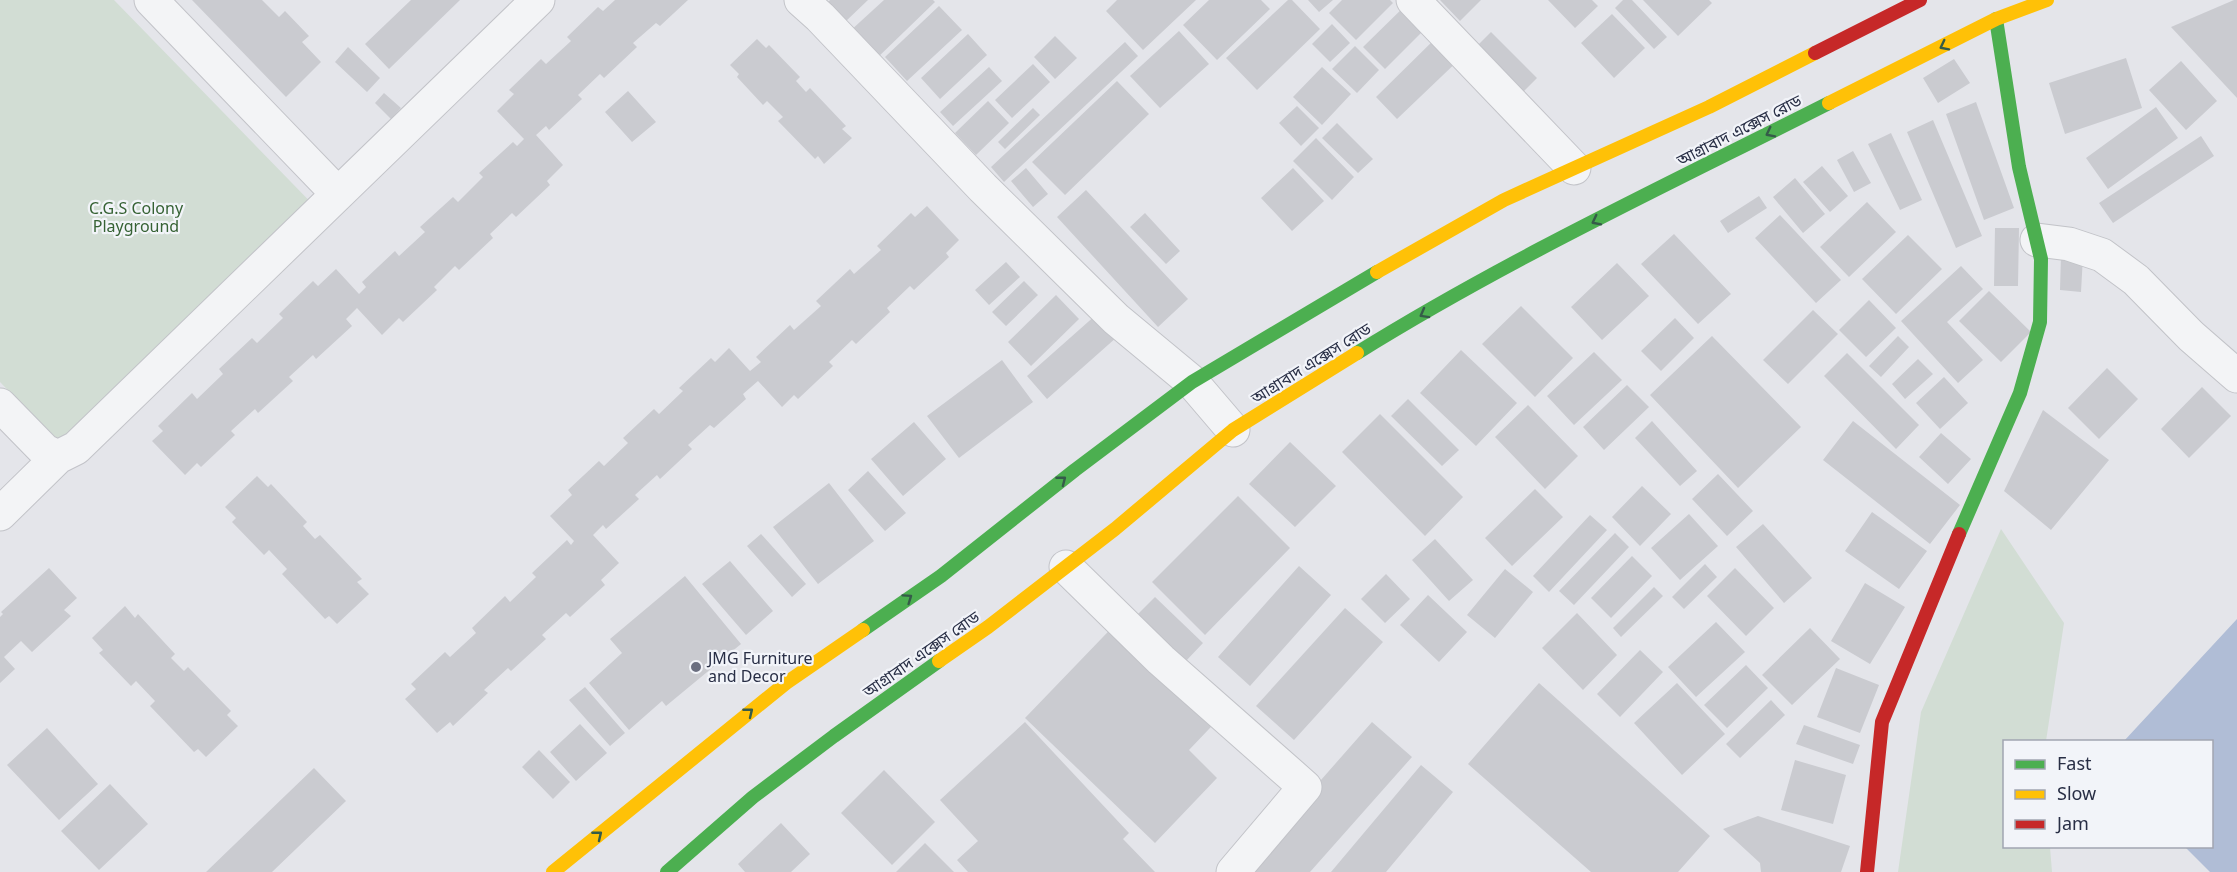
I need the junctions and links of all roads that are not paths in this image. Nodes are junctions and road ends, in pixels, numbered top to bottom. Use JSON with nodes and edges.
{"nodes":[{"id":1,"x":151,"y":0,"type":"edge"},
{"id":2,"x":538,"y":0,"type":"edge"},
{"id":3,"x":801,"y":0,"type":"edge"},
{"id":4,"x":1413,"y":0,"type":"edge"},
{"id":5,"x":1920,"y":0,"type":"edge"},
{"id":6,"x":2047,"y":0,"type":"edge"},
{"id":7,"x":1996,"y":19,"type":"junction"},
{"id":8,"x":1574,"y":168,"type":"junction"},
{"id":9,"x":337,"y":193,"type":"junction"},
{"id":10,"x":2037,"y":240,"type":"junction"},
{"id":11,"x":2237,"y":376,"type":"edge"},
{"id":12,"x":1192,"y":382,"type":"junction"},
{"id":13,"x":0,"y":405,"type":"edge"},
{"id":14,"x":1233,"y":430,"type":"junction"},
{"id":15,"x":58,"y":457,"type":"junction"},
{"id":16,"x":0,"y":514,"type":"edge"},
{"id":17,"x":1066,"y":567,"type":"junction"},
{"id":18,"x":553,"y":872,"type":"edge"},
{"id":19,"x":667,"y":872,"type":"edge"},
{"id":20,"x":1233,"y":872,"type":"edge"},
{"id":21,"x":1867,"y":872,"type":"edge"}],
"edges":[{"from":1,"to":9,"type":"street"},
{"from":2,"to":9,"type":"street"},
{"from":3,"to":12,"type":"street"},
{"from":4,"to":8,"type":"street"},
{"from":5,"to":8,"type":"main road","name":"আগ্রাবাদ এক্সেস রোড"},
{"from":6,"to":7,"type":"main road","name":"আগ্রাবাদ এক্সেস রোড"},
{"from":7,"to":10,"type":"main road"},
{"from":7,"to":14,"type":"main road","name":"আগ্রাবাদ এক্সেস রোড","one_way":true},
{"from":8,"to":12,"type":"main road","name":"আগ্রাবাদ এক্সেস রোড"},
{"from":9,"to":15,"type":"street"},
{"from":10,"to":11,"type":"street"},
{"from":10,"to":21,"type":"main road"},
{"from":12,"to":14,"type":"street"},
{"from":18,"to":12,"type":"main road","name":"আগ্রাবাদ এক্সেস রোড","one_way":true},
{"from":13,"to":15,"type":"street"},
{"from":14,"to":17,"type":"main road","name":"আগ্রাবাদ এক্সেস রোড"},
{"from":15,"to":16,"type":"street"},
{"from":17,"to":19,"type":"main road","name":"আগ্রাবাদ এক্সেস রোড"},
{"from":17,"to":20,"type":"street"}]}
